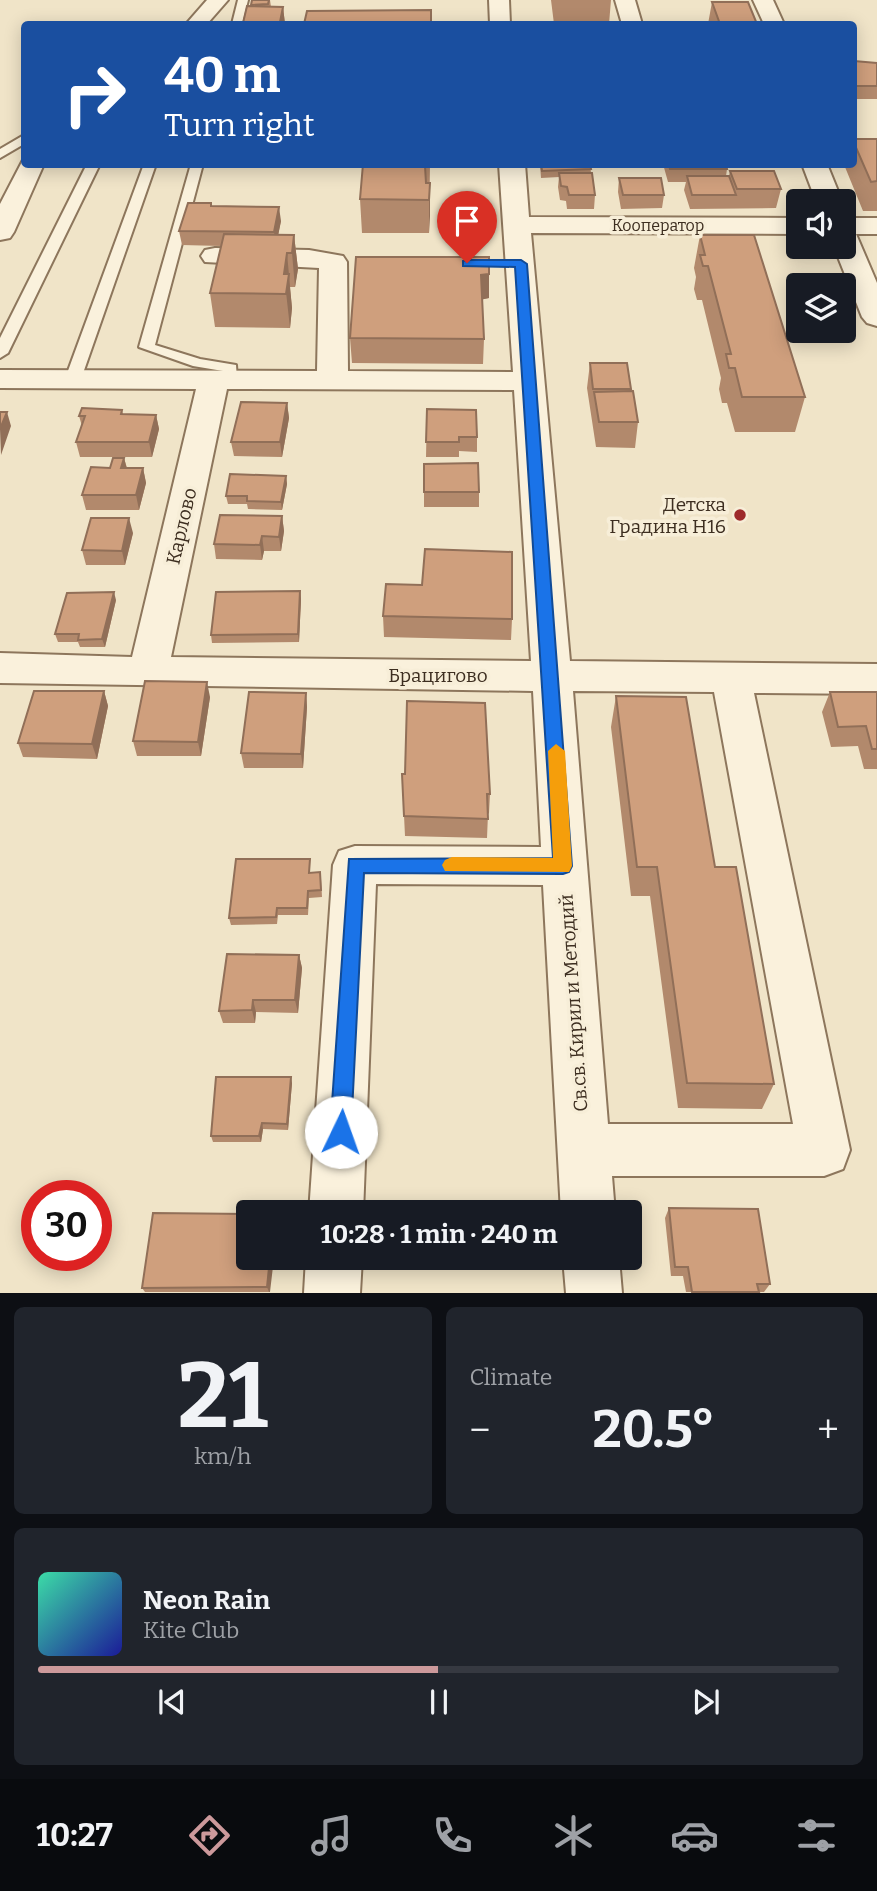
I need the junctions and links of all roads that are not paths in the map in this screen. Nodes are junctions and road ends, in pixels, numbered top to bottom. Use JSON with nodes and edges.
{"nodes":[{"id":1,"x":218,"y":0,"type":"edge"},
{"id":2,"x":243,"y":0,"type":"edge"},
{"id":3,"x":499,"y":0,"type":"edge"},
{"id":4,"x":625,"y":0,"type":"edge"},
{"id":5,"x":763,"y":0,"type":"edge"},
{"id":6,"x":199,"y":21,"type":"edge"},
{"id":7,"x":238,"y":21,"type":"edge"},
{"id":8,"x":500,"y":21,"type":"edge"},
{"id":9,"x":631,"y":21,"type":"edge"},
{"id":10,"x":773,"y":21,"type":"edge"},
{"id":11,"x":21,"y":141,"type":"edge"},
{"id":12,"x":0,"y":153,"type":"edge"},
{"id":13,"x":30,"y":168,"type":"edge"},
{"id":14,"x":92,"y":168,"type":"edge"},
{"id":15,"x":149,"y":168,"type":"edge"},
{"id":16,"x":196,"y":168,"type":"edge"},
{"id":17,"x":512,"y":168,"type":"edge"},
{"id":18,"x":816,"y":168,"type":"edge"},
{"id":19,"x":824,"y":189,"type":"edge"},
{"id":20,"x":517,"y":225,"type":"junction"},
{"id":21,"x":786,"y":226,"type":"edge"},
{"id":22,"x":856,"y":226,"type":"edge"},
{"id":23,"x":877,"y":226,"type":"edge"},
{"id":24,"x":0,"y":232,"type":"edge"},
{"id":25,"x":215,"y":256,"type":"dead end"},
{"id":26,"x":853,"y":259,"type":"edge"},
{"id":27,"x":877,"y":317,"type":"edge"},
{"id":28,"x":0,"y":353,"type":"edge"},
{"id":29,"x":0,"y":379,"type":"edge"},
{"id":30,"x":73,"y":379,"type":"junction"},
{"id":31,"x":221,"y":379,"type":"junction"},
{"id":32,"x":332,"y":380,"type":"junction"},
{"id":33,"x":530,"y":381,"type":"junction"},
{"id":34,"x":0,"y":668,"type":"edge"},
{"id":35,"x":148,"y":673,"type":"junction"},
{"id":36,"x":552,"y":676,"type":"junction"},
{"id":37,"x":731,"y":677,"type":"junction"},
{"id":38,"x":877,"y":679,"type":"edge"},
{"id":39,"x":563,"y":866,"type":"junction"},
{"id":40,"x":584,"y":1150,"type":"junction"},
{"id":41,"x":338,"y":1200,"type":"edge"},
{"id":42,"x":587,"y":1200,"type":"edge"},
{"id":43,"x":333,"y":1270,"type":"edge"},
{"id":44,"x":592,"y":1270,"type":"edge"},
{"id":45,"x":332,"y":1293,"type":"edge"},
{"id":46,"x":594,"y":1293,"type":"edge"}],
"edges":[{"from":1,"to":6,"type":"street"},
{"from":2,"to":7,"type":"lane"},
{"from":3,"to":8,"type":"street"},
{"from":4,"to":9,"type":"street"},
{"from":5,"to":10,"type":"street"},
{"from":11,"to":12,"type":"lane"},
{"from":13,"to":24,"type":"street"},
{"from":14,"to":28,"type":"lane"},
{"from":15,"to":30,"type":"lane"},
{"from":16,"to":31,"type":"lane"},
{"from":17,"to":20,"type":"street","name":"Св.св. Кирил и Методий"},
{"from":18,"to":19,"type":"street"},
{"from":20,"to":21,"type":"street","name":"Кооператор"},
{"from":20,"to":33,"type":"street","name":"Св.св. Кирил и Методий"},
{"from":22,"to":23,"type":"street"},
{"from":25,"to":32,"type":"street"},
{"from":26,"to":27,"type":"street"},
{"from":29,"to":30,"type":"street"},
{"from":30,"to":31,"type":"street"},
{"from":31,"to":32,"type":"street"},
{"from":31,"to":35,"type":"street","name":"Карлово"},
{"from":32,"to":33,"type":"street"},
{"from":33,"to":36,"type":"street","name":"Св.св. Кирил и Методий"},
{"from":34,"to":35,"type":"street","name":"Брацигово"},
{"from":35,"to":36,"type":"street","name":"Брацигово"},
{"from":36,"to":37,"type":"street","name":"Брацигово"},
{"from":36,"to":39,"type":"street","name":"Св.св. Кирил и Методий"},
{"from":37,"to":38,"type":"street","name":"Брацигово"},
{"from":37,"to":40,"type":"street"},
{"from":39,"to":40,"type":"street","name":"Св.св. Кирил и Методий"},
{"from":39,"to":41,"type":"street"},
{"from":40,"to":42,"type":"street","name":"Св.св. Кирил и Методий"},
{"from":43,"to":45,"type":"street"},
{"from":44,"to":46,"type":"street"}]}
